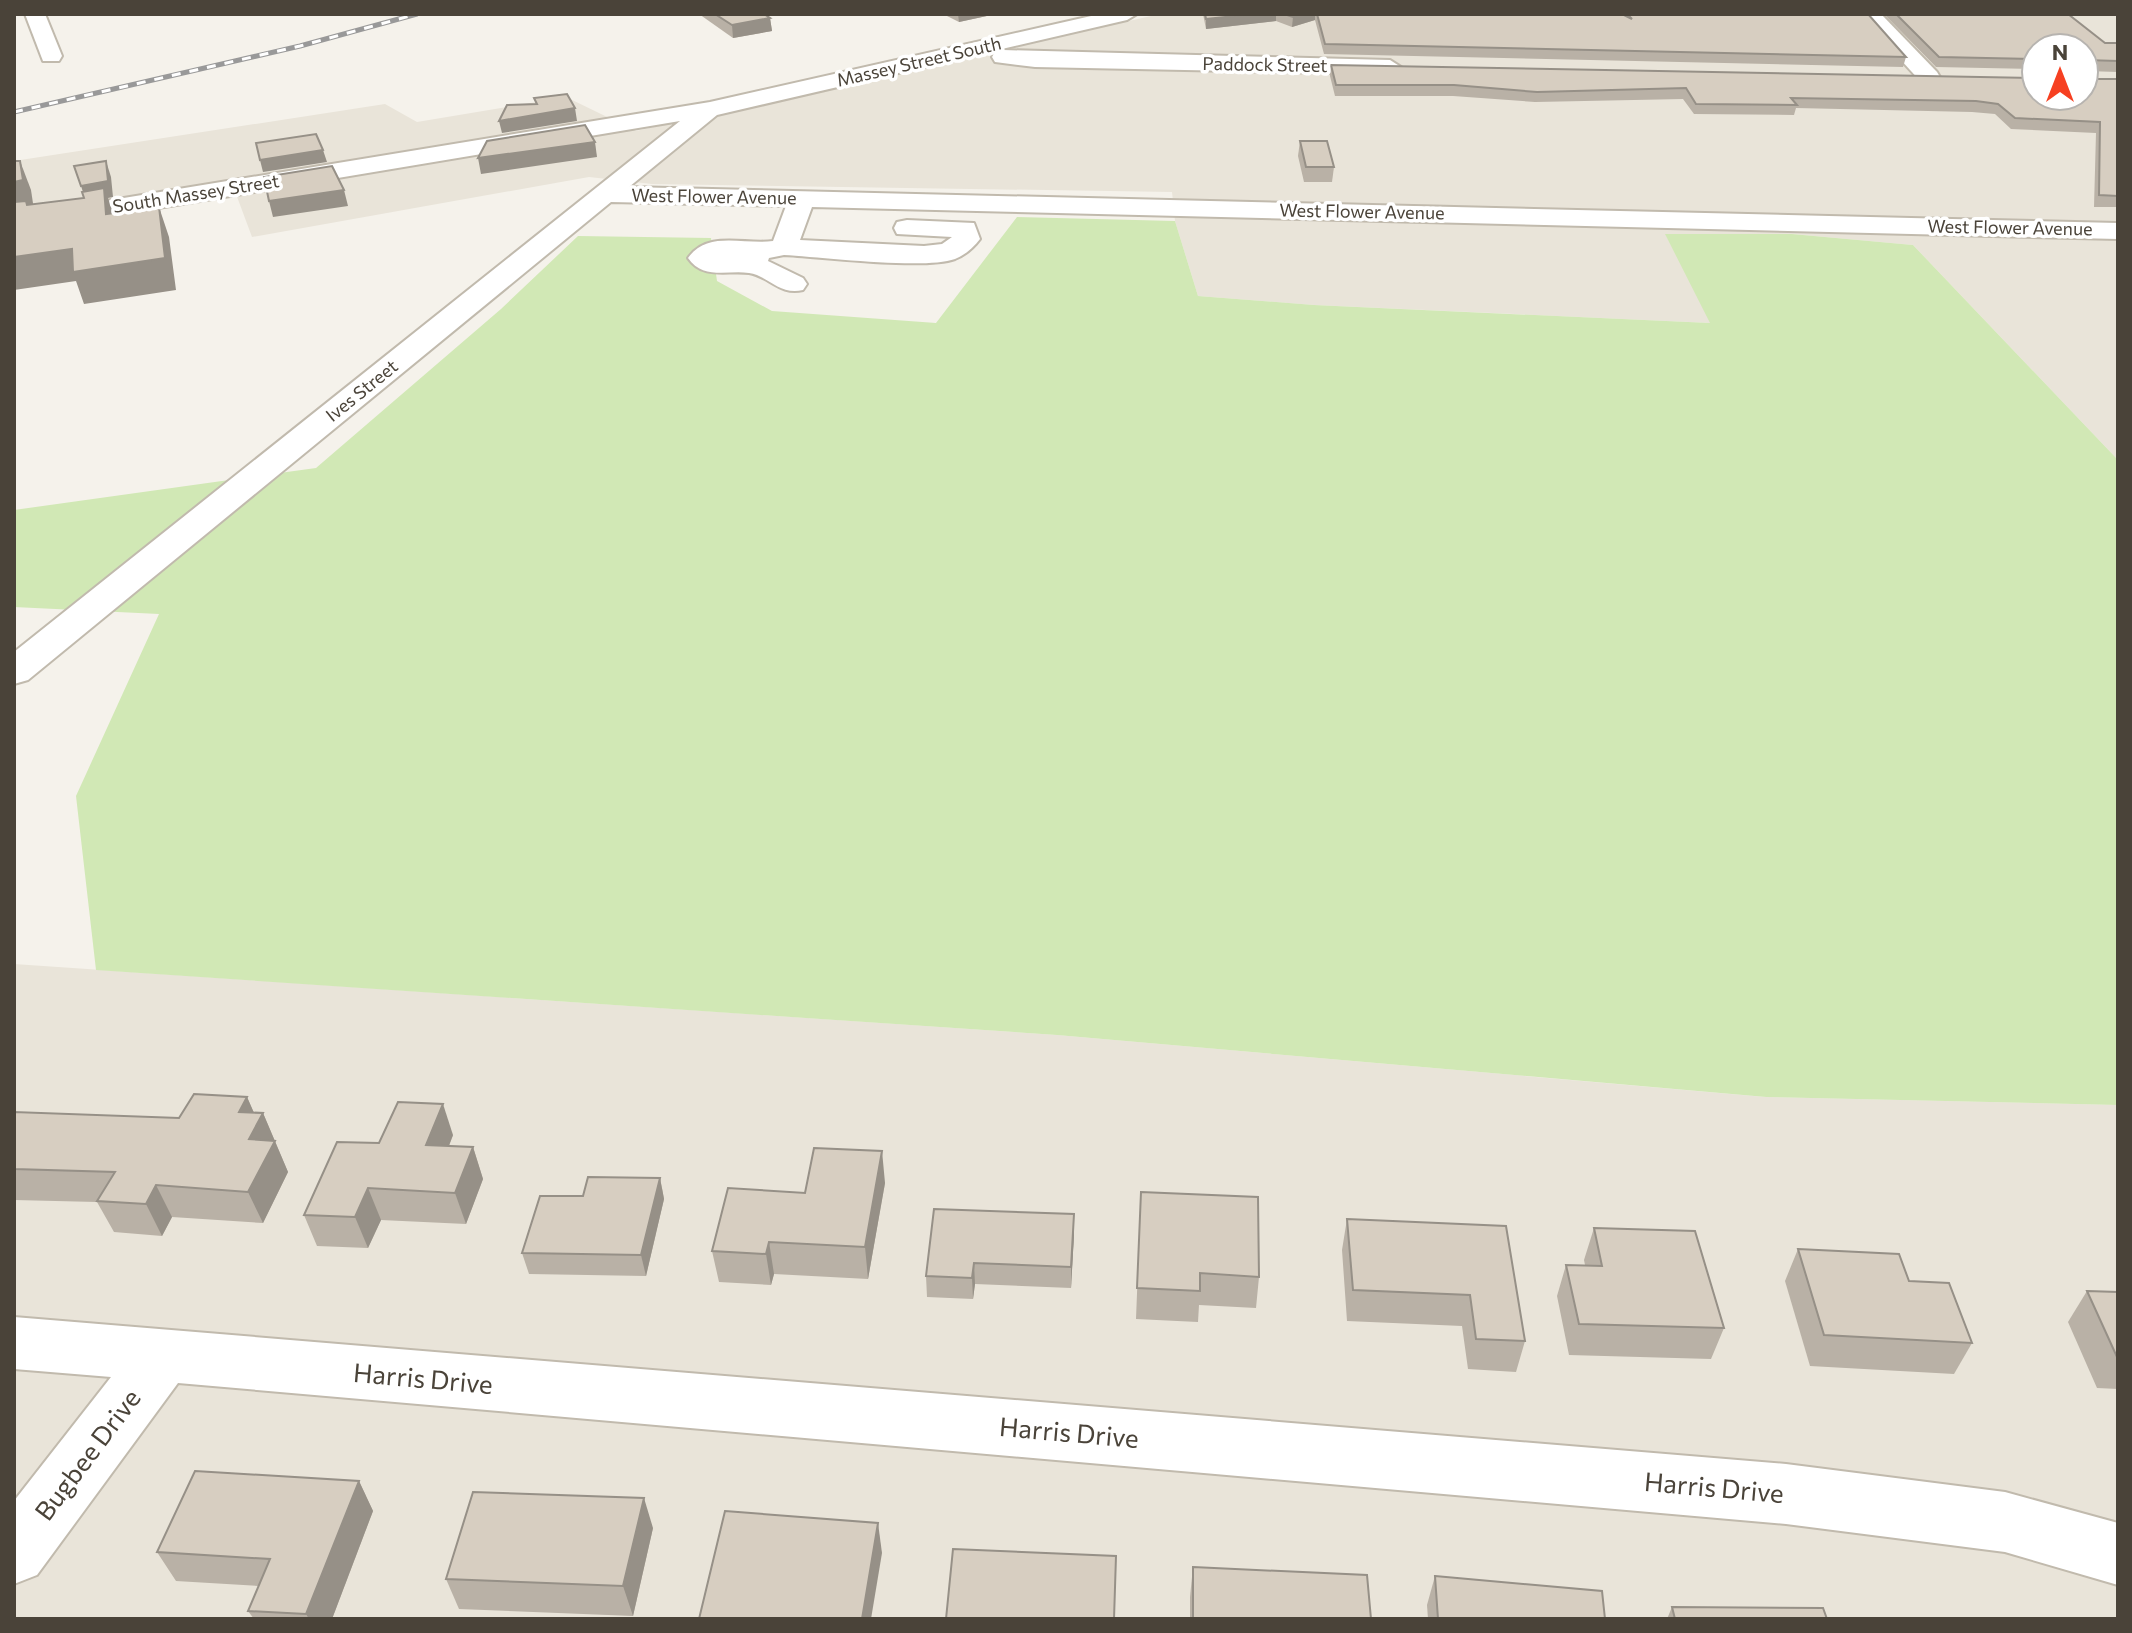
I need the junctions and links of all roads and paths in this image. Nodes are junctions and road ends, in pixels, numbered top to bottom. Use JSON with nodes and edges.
{"nodes":[{"id":1,"x":35,"y":14,"type":"edge"},
{"id":2,"x":1127,"y":14,"type":"edge"},
{"id":3,"x":1869,"y":14,"type":"edge"},
{"id":4,"x":976,"y":49,"type":"junction"},
{"id":5,"x":51,"y":56,"type":"dead end"},
{"id":6,"x":1418,"y":68,"type":"edge"},
{"id":7,"x":1897,"y":77,"type":"edge"},
{"id":8,"x":710,"y":109,"type":"junction"},
{"id":9,"x":608,"y":207,"type":"junction"},
{"id":10,"x":14,"y":224,"type":"edge"},
{"id":11,"x":2118,"y":231,"type":"edge"},
{"id":12,"x":778,"y":237,"type":"junction"},
{"id":13,"x":793,"y":284,"type":"dead end"},
{"id":14,"x":14,"y":672,"type":"edge"},
{"id":15,"x":14,"y":1343,"type":"edge"},
{"id":16,"x":162,"y":1357,"type":"junction"},
{"id":17,"x":14,"y":1553,"type":"edge"},
{"id":18,"x":2118,"y":1554,"type":"edge"}],
"edges":[{"from":1,"to":5,"type":"street"},
{"from":2,"to":4,"type":"street","name":"Massey Street South"},
{"from":3,"to":7,"type":"street"},
{"from":4,"to":6,"type":"street","name":"Paddock Street"},
{"from":4,"to":8,"type":"street","name":"Massey Street South"},
{"from":8,"to":9,"type":"street","name":"Ives Street"},
{"from":8,"to":10,"type":"street","name":"South Massey Street"},
{"from":9,"to":12,"type":"street"},
{"from":9,"to":14,"type":"street","name":"Ives Street"},
{"from":11,"to":12,"type":"street","name":"West Flower Avenue"},
{"from":12,"to":12,"type":"street"},
{"from":12,"to":13,"type":"street"},
{"from":15,"to":16,"type":"street","name":"Harris Drive"},
{"from":16,"to":17,"type":"street","name":"Bugbee Drive"},
{"from":16,"to":18,"type":"street","name":"Harris Drive"}]}
